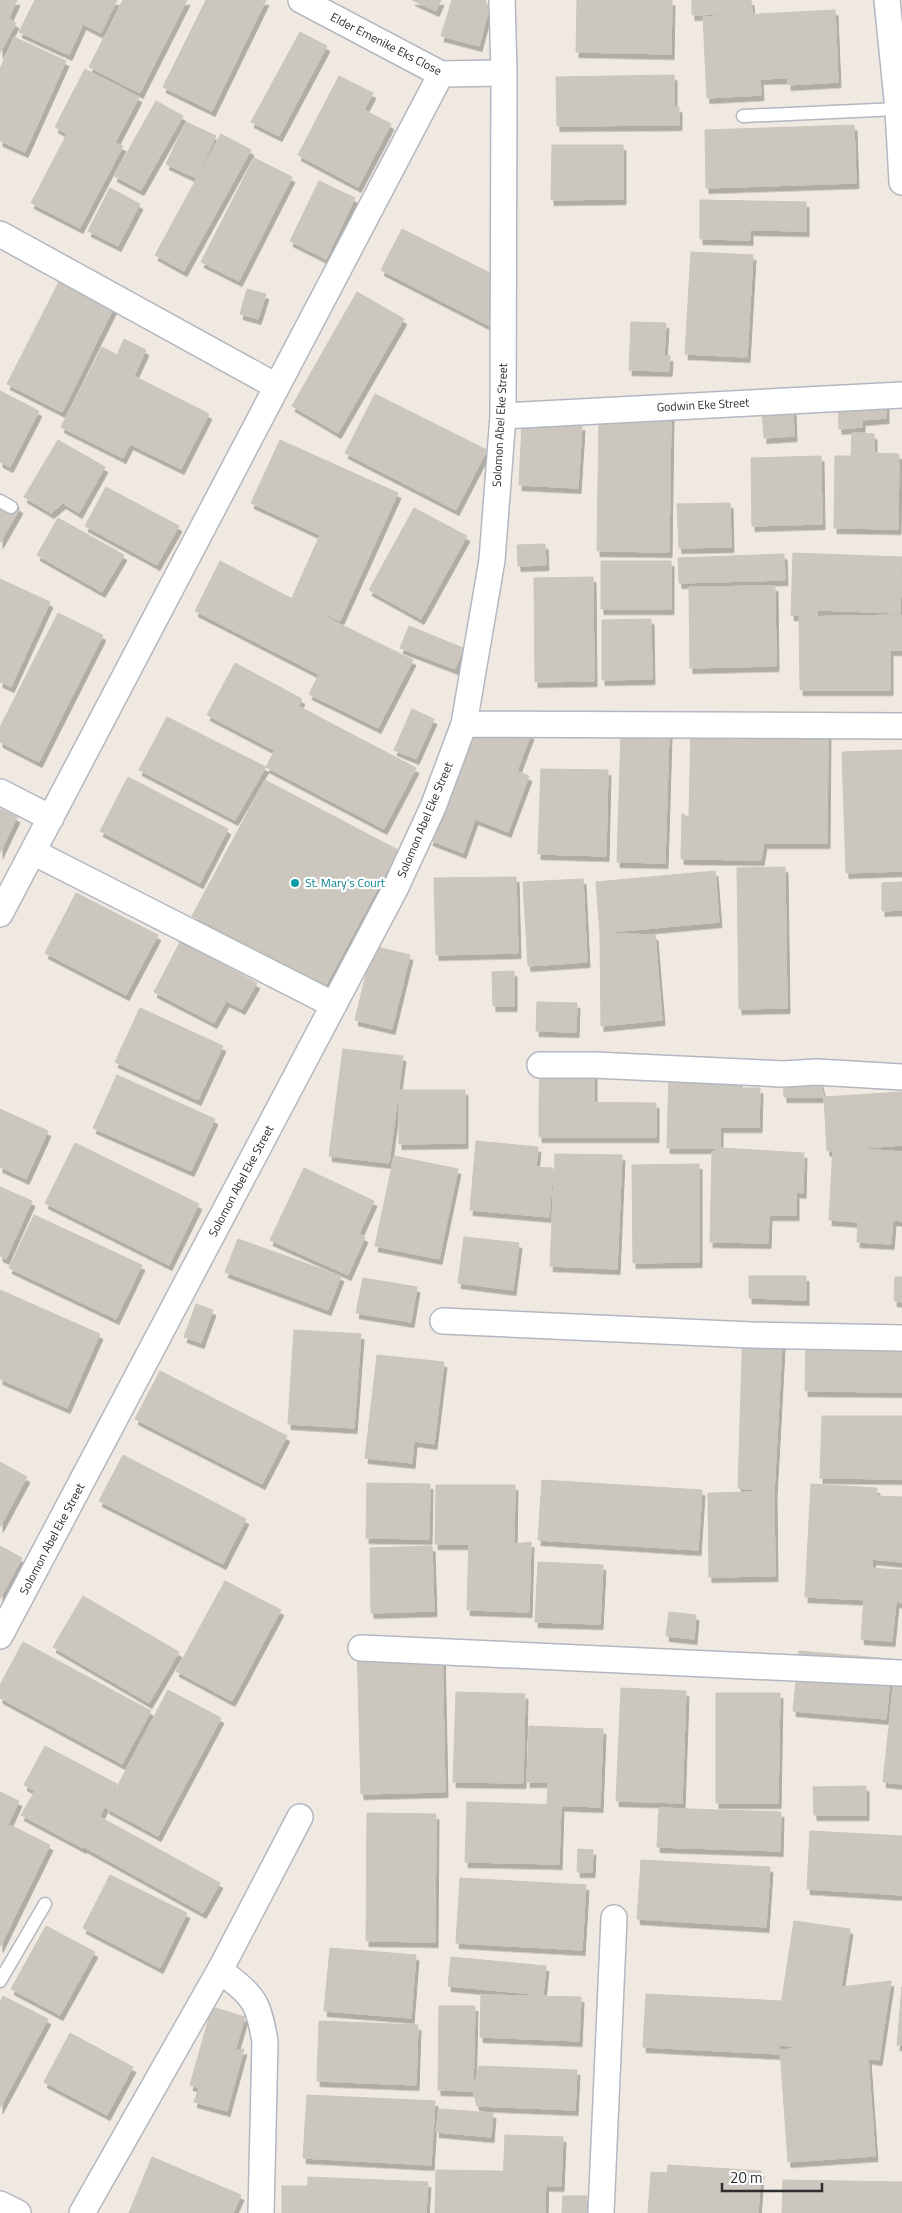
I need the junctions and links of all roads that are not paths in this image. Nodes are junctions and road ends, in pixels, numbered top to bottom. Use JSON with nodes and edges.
{"nodes":[{"id":1,"x":301,"y":0,"type":"edge"},
{"id":2,"x":502,"y":0,"type":"edge"},
{"id":3,"x":887,"y":0,"type":"edge"},
{"id":4,"x":504,"y":73,"type":"junction"},
{"id":5,"x":440,"y":74,"type":"junction"},
{"id":6,"x":898,"y":109,"type":"junction"},
{"id":7,"x":742,"y":116,"type":"dead end"},
{"id":8,"x":902,"y":182,"type":"edge"},
{"id":9,"x":0,"y":234,"type":"edge"},
{"id":10,"x":276,"y":386,"type":"junction"},
{"id":11,"x":902,"y":395,"type":"edge"},
{"id":12,"x":503,"y":416,"type":"junction"},
{"id":13,"x":464,"y":724,"type":"junction"},
{"id":14,"x":902,"y":726,"type":"edge"},
{"id":15,"x":0,"y":792,"type":"edge"},
{"id":16,"x":51,"y":818,"type":"junction"},
{"id":17,"x":33,"y":852,"type":"junction"},
{"id":18,"x":0,"y":914,"type":"edge"},
{"id":19,"x":334,"y":1005,"type":"junction"},
{"id":20,"x":540,"y":1065,"type":"dead end"},
{"id":21,"x":902,"y":1076,"type":"edge"},
{"id":22,"x":443,"y":1321,"type":"dead end"},
{"id":23,"x":902,"y":1338,"type":"edge"},
{"id":24,"x":0,"y":1636,"type":"edge"},
{"id":25,"x":361,"y":1648,"type":"dead end"},
{"id":26,"x":902,"y":1673,"type":"edge"},
{"id":27,"x":300,"y":1817,"type":"dead end"},
{"id":28,"x":45,"y":1904,"type":"dead end"},
{"id":29,"x":614,"y":1918,"type":"dead end"},
{"id":30,"x":220,"y":1970,"type":"junction"},
{"id":31,"x":0,"y":1981,"type":"edge"},
{"id":32,"x":0,"y":2204,"type":"edge"},
{"id":33,"x":18,"y":2213,"type":"edge"},
{"id":34,"x":82,"y":2213,"type":"edge"},
{"id":35,"x":260,"y":2213,"type":"edge"},
{"id":36,"x":601,"y":2213,"type":"edge"}],
"edges":[{"from":1,"to":5,"type":"street","name":"Elder Emenike Eks Close"},
{"from":2,"to":4,"type":"street","name":"Solomon Abel Eke Street"},
{"from":3,"to":6,"type":"street"},
{"from":4,"to":5,"type":"street","name":"Elder Emenike Eks Close"},
{"from":4,"to":12,"type":"street","name":"Solomon Abel Eke Street"},
{"from":5,"to":10,"type":"street"},
{"from":6,"to":7,"type":"lane"},
{"from":6,"to":8,"type":"street"},
{"from":9,"to":10,"type":"street"},
{"from":10,"to":16,"type":"street"},
{"from":11,"to":12,"type":"street","name":"Godwin Eke Street"},
{"from":12,"to":13,"type":"street","name":"Solomon Abel Eke Street"},
{"from":13,"to":14,"type":"street"},
{"from":13,"to":19,"type":"street","name":"Solomon Abel Eke Street"},
{"from":15,"to":16,"type":"street"},
{"from":16,"to":17,"type":"street"},
{"from":17,"to":18,"type":"street"},
{"from":17,"to":19,"type":"street"},
{"from":19,"to":24,"type":"street","name":"Solomon Abel Eke Street"},
{"from":20,"to":21,"type":"street"},
{"from":22,"to":23,"type":"street"},
{"from":25,"to":26,"type":"street"},
{"from":27,"to":30,"type":"street"},
{"from":28,"to":31,"type":"lane"},
{"from":29,"to":36,"type":"street"},
{"from":30,"to":34,"type":"street"},
{"from":30,"to":35,"type":"street"},
{"from":32,"to":33,"type":"street"}]}
